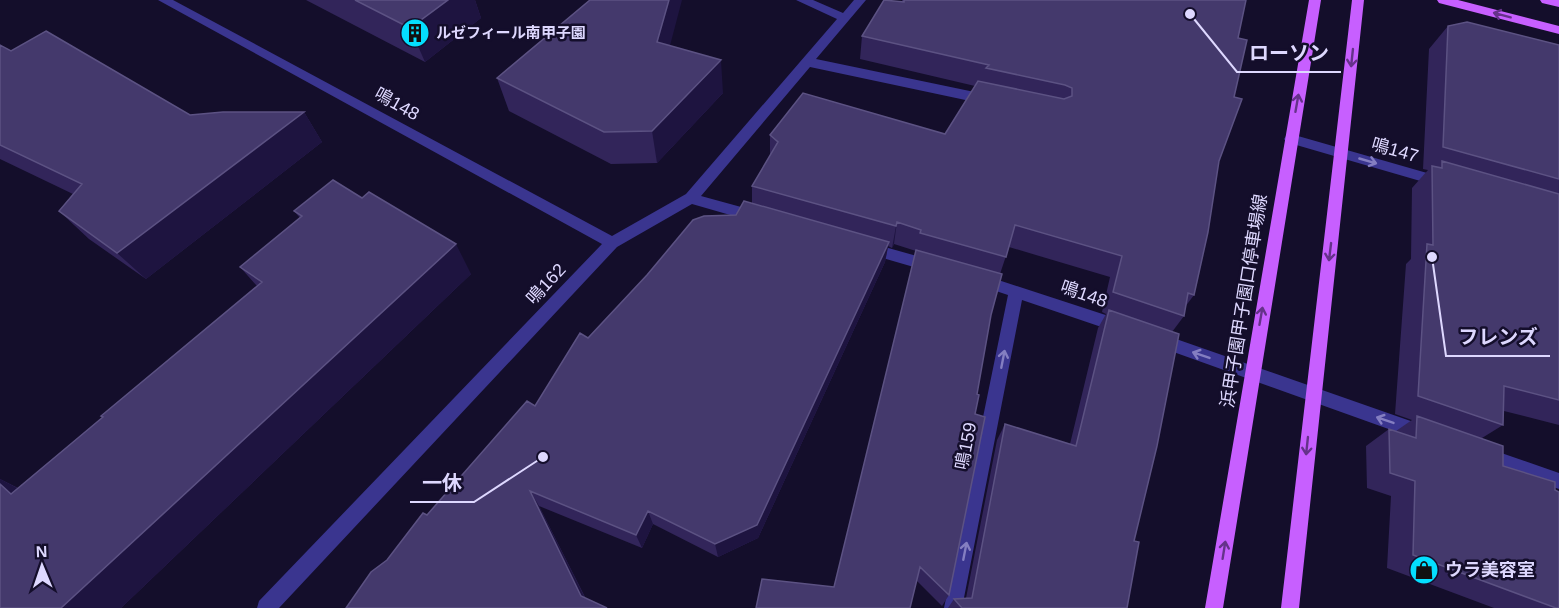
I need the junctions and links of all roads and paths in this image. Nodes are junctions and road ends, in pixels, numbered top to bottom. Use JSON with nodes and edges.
{"nodes":[{"id":1,"x":164,"y":0,"type":"edge"},
{"id":2,"x":802,"y":0,"type":"edge"},
{"id":3,"x":860,"y":0,"type":"edge"},
{"id":4,"x":1315,"y":0,"type":"edge"},
{"id":5,"x":1358,"y":0,"type":"edge"},
{"id":6,"x":1443,"y":0,"type":"edge"},
{"id":7,"x":1546,"y":0,"type":"edge"},
{"id":8,"x":1559,"y":3,"type":"edge"},
{"id":9,"x":845,"y":18,"type":"junction"},
{"id":10,"x":1559,"y":30,"type":"edge"},
{"id":11,"x":807,"y":62,"type":"junction"},
{"id":12,"x":1000,"y":103,"type":"edge"},
{"id":13,"x":1291,"y":139,"type":"junction"},
{"id":14,"x":1342,"y":153,"type":"junction"},
{"id":15,"x":1456,"y":186,"type":"edge"},
{"id":16,"x":691,"y":198,"type":"junction"},
{"id":17,"x":770,"y":220,"type":"edge"},
{"id":18,"x":612,"y":243,"type":"junction"},
{"id":19,"x":848,"y":243,"type":"edge"},
{"id":20,"x":1016,"y":291,"type":"junction"},
{"id":21,"x":1252,"y":372,"type":"junction"},
{"id":22,"x":1313,"y":394,"type":"junction"},
{"id":23,"x":1436,"y":438,"type":"edge"},
{"id":24,"x":1469,"y":450,"type":"edge"},
{"id":25,"x":1559,"y":481,"type":"edge"},
{"id":26,"x":266,"y":608,"type":"edge"},
{"id":27,"x":953,"y":608,"type":"edge"},
{"id":28,"x":1214,"y":608,"type":"edge"},
{"id":29,"x":1290,"y":608,"type":"edge"}],
"edges":[{"from":1,"to":18,"type":"street","name":"鳴148"},
{"from":2,"to":9,"type":"street"},
{"from":3,"to":9,"type":"street","name":"鳴162"},
{"from":13,"to":4,"type":"main road","name":"浜甲子園甲子園口停車場線","one_way":true},
{"from":5,"to":14,"type":"main road","one_way":true},
{"from":10,"to":6,"type":"main road","one_way":true},
{"from":7,"to":8,"type":"main road"},
{"from":9,"to":11,"type":"street","name":"鳴162"},
{"from":11,"to":12,"type":"street"},
{"from":11,"to":16,"type":"street","name":"鳴162"},
{"from":13,"to":14,"type":"street","name":"鳴147"},
{"from":21,"to":13,"type":"main road","name":"浜甲子園甲子園口停車場線","one_way":true},
{"from":14,"to":15,"type":"street","name":"鳴147","one_way":true},
{"from":14,"to":22,"type":"main road","one_way":true},
{"from":16,"to":17,"type":"street"},
{"from":16,"to":18,"type":"street","name":"鳴162"},
{"from":18,"to":26,"type":"street","name":"鳴162"},
{"from":19,"to":20,"type":"street","name":"鳴148"},
{"from":21,"to":20,"type":"street","name":"鳴148","one_way":true},
{"from":27,"to":20,"type":"street","name":"鳴159","one_way":true},
{"from":21,"to":22,"type":"street","name":"鳴148"},
{"from":28,"to":21,"type":"main road","name":"浜甲子園甲子園口停車場線","one_way":true},
{"from":23,"to":22,"type":"street","name":"鳴148","one_way":true},
{"from":22,"to":29,"type":"main road","one_way":true},
{"from":24,"to":25,"type":"street"}]}
